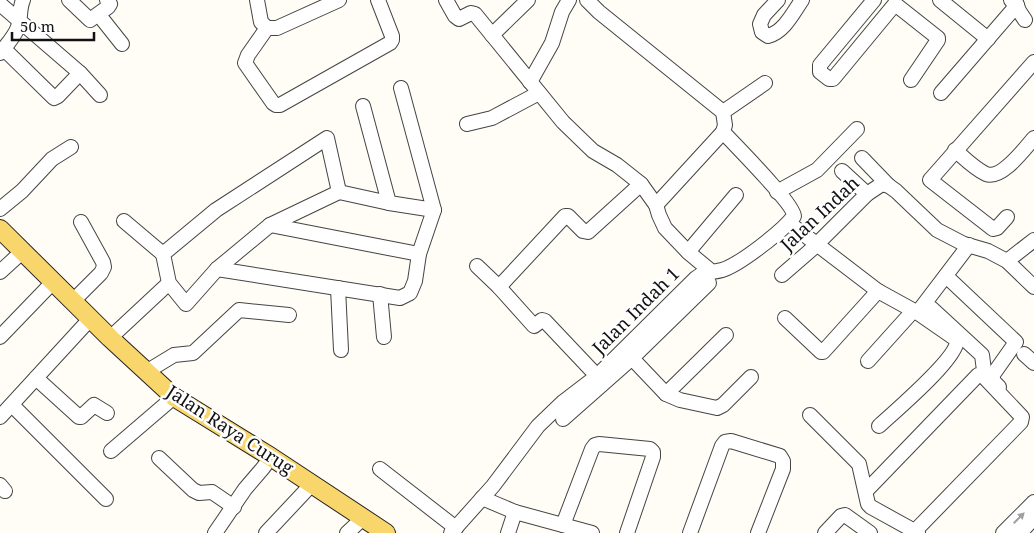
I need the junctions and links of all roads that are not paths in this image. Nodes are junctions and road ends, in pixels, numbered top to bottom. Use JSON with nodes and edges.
{"nodes":[{"id":1,"x":23,"y":0,"type":"edge"},
{"id":2,"x":69,"y":0,"type":"edge"},
{"id":3,"x":107,"y":0,"type":"edge"},
{"id":4,"x":257,"y":0,"type":"edge"},
{"id":5,"x":338,"y":0,"type":"edge"},
{"id":6,"x":378,"y":0,"type":"edge"},
{"id":7,"x":446,"y":0,"type":"edge"},
{"id":8,"x":528,"y":0,"type":"edge"},
{"id":9,"x":569,"y":0,"type":"edge"},
{"id":10,"x":587,"y":0,"type":"edge"},
{"id":11,"x":778,"y":0,"type":"edge"},
{"id":12,"x":802,"y":0,"type":"edge"},
{"id":13,"x":874,"y":0,"type":"edge"},
{"id":14,"x":940,"y":0,"type":"edge"},
{"id":15,"x":892,"y":2,"type":"edge"},
{"id":16,"x":1014,"y":2,"type":"edge"},
{"id":17,"x":0,"y":4,"type":"edge"},
{"id":18,"x":99,"y":15,"type":"junction"},
{"id":19,"x":19,"y":20,"type":"junction"},
{"id":20,"x":1025,"y":20,"type":"dead end"},
{"id":21,"x":267,"y":28,"type":"junction"},
{"id":22,"x":492,"y":36,"type":"junction"},
{"id":23,"x":988,"y":39,"type":"junction"},
{"id":24,"x":122,"y":44,"type":"dead end"},
{"id":25,"x":2,"y":51,"type":"edge"},
{"id":26,"x":1034,"y":62,"type":"edge"},
{"id":27,"x":80,"y":74,"type":"junction"},
{"id":28,"x":911,"y":80,"type":"dead end"},
{"id":29,"x":530,"y":82,"type":"junction"},
{"id":30,"x":766,"y":83,"type":"dead end"},
{"id":31,"x":401,"y":88,"type":"dead end"},
{"id":32,"x":539,"y":93,"type":"junction"},
{"id":33,"x":100,"y":94,"type":"dead end"},
{"id":34,"x":941,"y":94,"type":"dead end"},
{"id":35,"x":363,"y":106,"type":"dead end"},
{"id":36,"x":723,"y":112,"type":"junction"},
{"id":37,"x":468,"y":124,"type":"dead end"},
{"id":38,"x":857,"y":129,"type":"dead end"},
{"id":39,"x":723,"y":132,"type":"junction"},
{"id":40,"x":1034,"y":138,"type":"edge"},
{"id":41,"x":71,"y":147,"type":"dead end"},
{"id":42,"x":955,"y":150,"type":"junction"},
{"id":43,"x":862,"y":158,"type":"dead end"},
{"id":44,"x":842,"y":171,"type":"dead end"},
{"id":45,"x":641,"y":184,"type":"junction"},
{"id":46,"x":889,"y":186,"type":"junction"},
{"id":47,"x":339,"y":192,"type":"junction"},
{"id":48,"x":777,"y":192,"type":"junction"},
{"id":49,"x":866,"y":194,"type":"junction"},
{"id":50,"x":736,"y":195,"type":"dead end"},
{"id":51,"x":389,"y":203,"type":"junction"},
{"id":52,"x":656,"y":205,"type":"junction"},
{"id":53,"x":0,"y":209,"type":"edge"},
{"id":54,"x":434,"y":210,"type":"junction"},
{"id":55,"x":1007,"y":217,"type":"dead end"},
{"id":56,"x":124,"y":221,"type":"dead end"},
{"id":57,"x":81,"y":222,"type":"dead end"},
{"id":58,"x":789,"y":223,"type":"junction"},
{"id":59,"x":270,"y":225,"type":"junction"},
{"id":60,"x":0,"y":229,"type":"edge"},
{"id":61,"x":1034,"y":240,"type":"edge"},
{"id":62,"x":817,"y":244,"type":"junction"},
{"id":63,"x":969,"y":245,"type":"junction"},
{"id":64,"x":23,"y":251,"type":"junction"},
{"id":65,"x":688,"y":252,"type":"junction"},
{"id":66,"x":163,"y":254,"type":"junction"},
{"id":67,"x":419,"y":254,"type":"junction"},
{"id":68,"x":1007,"y":261,"type":"junction"},
{"id":69,"x":477,"y":266,"type":"dead end"},
{"id":70,"x":217,"y":269,"type":"junction"},
{"id":71,"x":0,"y":272,"type":"edge"},
{"id":72,"x":782,"y":275,"type":"dead end"},
{"id":73,"x":946,"y":276,"type":"junction"},
{"id":74,"x":711,"y":277,"type":"junction"},
{"id":75,"x":54,"y":282,"type":"junction"},
{"id":76,"x":169,"y":283,"type":"junction"},
{"id":77,"x":499,"y":287,"type":"junction"},
{"id":78,"x":1034,"y":287,"type":"edge"},
{"id":79,"x":338,"y":288,"type":"junction"},
{"id":80,"x":878,"y":291,"type":"junction"},
{"id":81,"x":380,"y":294,"type":"junction"},
{"id":82,"x":73,"y":301,"type":"junction"},
{"id":83,"x":931,"y":308,"type":"dead end"},
{"id":84,"x":915,"y":312,"type":"junction"},
{"id":85,"x":289,"y":315,"type":"dead end"},
{"id":86,"x":91,"y":318,"type":"junction"},
{"id":87,"x":785,"y":318,"type":"dead end"},
{"id":88,"x":726,"y":335,"type":"dead end"},
{"id":89,"x":384,"y":336,"type":"dead end"},
{"id":90,"x":0,"y":337,"type":"edge"},
{"id":91,"x":110,"y":338,"type":"junction"},
{"id":92,"x":341,"y":350,"type":"dead end"},
{"id":93,"x":628,"y":355,"type":"junction"},
{"id":94,"x":868,"y":362,"type":"dead end"},
{"id":95,"x":146,"y":372,"type":"junction"},
{"id":96,"x":978,"y":375,"type":"dead end"},
{"id":97,"x":597,"y":376,"type":"junction"},
{"id":98,"x":36,"y":378,"type":"junction"},
{"id":99,"x":751,"y":378,"type":"dead end"},
{"id":100,"x":666,"y":394,"type":"junction"},
{"id":101,"x":174,"y":397,"type":"junction"},
{"id":102,"x":12,"y":405,"type":"junction"},
{"id":103,"x":107,"y":413,"type":"dead end"},
{"id":104,"x":810,"y":415,"type":"dead end"},
{"id":105,"x":0,"y":417,"type":"edge"},
{"id":106,"x":563,"y":419,"type":"dead end"},
{"id":107,"x":1034,"y":419,"type":"edge"},
{"id":108,"x":879,"y":426,"type":"dead end"},
{"id":109,"x":111,"y":451,"type":"dead end"},
{"id":110,"x":271,"y":457,"type":"junction"},
{"id":111,"x":159,"y":458,"type":"dead end"},
{"id":112,"x":380,"y":469,"type":"dead end"},
{"id":113,"x":312,"y":484,"type":"junction"},
{"id":114,"x":866,"y":491,"type":"junction"},
{"id":115,"x":482,"y":498,"type":"junction"},
{"id":116,"x":106,"y":499,"type":"dead end"},
{"id":117,"x":1034,"y":502,"type":"edge"},
{"id":118,"x":234,"y":507,"type":"junction"},
{"id":119,"x":515,"y":512,"type":"junction"},
{"id":120,"x":363,"y":518,"type":"junction"},
{"id":121,"x":1034,"y":518,"type":"edge"},
{"id":122,"x":569,"y":529,"type":"edge"},
{"id":123,"x":454,"y":530,"type":"edge"},
{"id":124,"x":917,"y":532,"type":"edge"},
{"id":125,"x":215,"y":533,"type":"edge"},
{"id":126,"x":266,"y":533,"type":"edge"},
{"id":127,"x":347,"y":533,"type":"edge"},
{"id":128,"x":386,"y":533,"type":"edge"},
{"id":129,"x":508,"y":533,"type":"edge"},
{"id":130,"x":592,"y":533,"type":"edge"},
{"id":131,"x":628,"y":533,"type":"edge"},
{"id":132,"x":690,"y":533,"type":"edge"},
{"id":133,"x":758,"y":533,"type":"edge"},
{"id":134,"x":825,"y":533,"type":"edge"},
{"id":135,"x":870,"y":533,"type":"edge"},
{"id":136,"x":1003,"y":533,"type":"edge"},
{"id":137,"x":1020,"y":533,"type":"edge"}],
"edges":[{"from":1,"to":19,"type":"street"},
{"from":2,"to":18,"type":"street"},
{"from":3,"to":18,"type":"street"},
{"from":4,"to":21,"type":"street"},
{"from":5,"to":21,"type":"street"},
{"from":6,"to":21,"type":"street"},
{"from":7,"to":22,"type":"street"},
{"from":8,"to":22,"type":"street"},
{"from":9,"to":29,"type":"street"},
{"from":10,"to":36,"type":"street"},
{"from":11,"to":12,"type":"street"},
{"from":13,"to":15,"type":"street"},
{"from":14,"to":23,"type":"street"},
{"from":15,"to":28,"type":"street"},
{"from":16,"to":20,"type":"street"},
{"from":16,"to":23,"type":"street"},
{"from":17,"to":19,"type":"street"},
{"from":18,"to":24,"type":"street"},
{"from":19,"to":25,"type":"street"},
{"from":19,"to":27,"type":"street"},
{"from":22,"to":29,"type":"street"},
{"from":23,"to":34,"type":"street"},
{"from":25,"to":27,"type":"street"},
{"from":26,"to":42,"type":"street"},
{"from":27,"to":33,"type":"street"},
{"from":29,"to":32,"type":"street"},
{"from":30,"to":36,"type":"street"},
{"from":31,"to":54,"type":"street"},
{"from":32,"to":37,"type":"street"},
{"from":32,"to":45,"type":"street"},
{"from":35,"to":51,"type":"street"},
{"from":36,"to":39,"type":"street"},
{"from":38,"to":48,"type":"street"},
{"from":39,"to":48,"type":"street"},
{"from":39,"to":52,"type":"street"},
{"from":40,"to":42,"type":"street"},
{"from":41,"to":53,"type":"street"},
{"from":42,"to":55,"type":"street"},
{"from":43,"to":46,"type":"street"},
{"from":44,"to":49,"type":"street"},
{"from":45,"to":52,"type":"street"},
{"from":45,"to":77,"type":"street"},
{"from":46,"to":49,"type":"street","name":"Jalan Indah"},
{"from":46,"to":63,"type":"street","name":"Jalan Indah"},
{"from":47,"to":51,"type":"street"},
{"from":47,"to":59,"type":"street"},
{"from":47,"to":66,"type":"street"},
{"from":48,"to":58,"type":"street"},
{"from":49,"to":62,"type":"street","name":"Jalan Indah"},
{"from":50,"to":65,"type":"street"},
{"from":51,"to":54,"type":"street"},
{"from":52,"to":65,"type":"street"},
{"from":54,"to":67,"type":"street"},
{"from":56,"to":66,"type":"street"},
{"from":57,"to":82,"type":"street"},
{"from":58,"to":62,"type":"street"},
{"from":58,"to":74,"type":"street","name":"Jalan Indah 1"},
{"from":59,"to":67,"type":"street"},
{"from":59,"to":70,"type":"street"},
{"from":60,"to":64,"type":"main road","name":"Jalan Raya Curug"},
{"from":61,"to":68,"type":"street"},
{"from":62,"to":72,"type":"street","name":"Jalan Indah"},
{"from":62,"to":80,"type":"street"},
{"from":63,"to":68,"type":"street","name":"Jalan Indah"},
{"from":63,"to":73,"type":"street"},
{"from":64,"to":71,"type":"street"},
{"from":64,"to":75,"type":"main road","name":"Jalan Raya Curug"},
{"from":65,"to":74,"type":"street"},
{"from":66,"to":76,"type":"street"},
{"from":67,"to":81,"type":"street"},
{"from":68,"to":78,"type":"street","name":"Jalan Indah"},
{"from":69,"to":77,"type":"street"},
{"from":70,"to":76,"type":"street"},
{"from":70,"to":79,"type":"street"},
{"from":73,"to":84,"type":"street"},
{"from":73,"to":107,"type":"street"},
{"from":74,"to":93,"type":"street","name":"Jalan Indah 1"},
{"from":75,"to":82,"type":"main road","name":"Jalan Raya Curug"},
{"from":75,"to":90,"type":"street"},
{"from":76,"to":91,"type":"street"},
{"from":77,"to":97,"type":"street"},
{"from":79,"to":81,"type":"street"},
{"from":79,"to":92,"type":"street"},
{"from":80,"to":84,"type":"street"},
{"from":80,"to":87,"type":"street"},
{"from":81,"to":89,"type":"street"},
{"from":82,"to":86,"type":"main road","name":"Jalan Raya Curug"},
{"from":83,"to":124,"type":"street"},
{"from":84,"to":94,"type":"street"},
{"from":84,"to":108,"type":"street"},
{"from":85,"to":95,"type":"street"},
{"from":86,"to":91,"type":"main road","name":"Jalan Raya Curug"},
{"from":86,"to":98,"type":"street"},
{"from":88,"to":100,"type":"street"},
{"from":91,"to":95,"type":"main road","name":"Jalan Raya Curug"},
{"from":93,"to":97,"type":"street","name":"Jalan Indah 1"},
{"from":93,"to":100,"type":"street"},
{"from":93,"to":106,"type":"street"},
{"from":95,"to":101,"type":"main road","name":"Jalan Raya Curug"},
{"from":96,"to":114,"type":"street"},
{"from":97,"to":115,"type":"street","name":"Jalan Indah 1"},
{"from":98,"to":102,"type":"street"},
{"from":98,"to":103,"type":"street"},
{"from":99,"to":100,"type":"street"},
{"from":101,"to":109,"type":"street"},
{"from":101,"to":110,"type":"main road","name":"Jalan Raya Curug"},
{"from":102,"to":105,"type":"street"},
{"from":102,"to":116,"type":"street"},
{"from":104,"to":114,"type":"street"},
{"from":110,"to":113,"type":"main road","name":"Jalan Raya Curug"},
{"from":110,"to":118,"type":"street"},
{"from":111,"to":118,"type":"street"},
{"from":112,"to":123,"type":"street"},
{"from":113,"to":120,"type":"main road","name":"Jalan Raya Curug"},
{"from":113,"to":126,"type":"street"},
{"from":114,"to":124,"type":"street"},
{"from":115,"to":119,"type":"street"},
{"from":115,"to":123,"type":"street","name":"Jalan Indah 1"},
{"from":136,"to":117,"type":"street","one_way":true},
{"from":118,"to":125,"type":"street"},
{"from":119,"to":122,"type":"street"},
{"from":119,"to":129,"type":"street"},
{"from":120,"to":127,"type":"street"},
{"from":120,"to":128,"type":"main road","name":"Jalan Raya Curug"},
{"from":121,"to":137,"type":"street"},
{"from":122,"to":130,"type":"street"},
{"from":122,"to":131,"type":"street"},
{"from":132,"to":133,"type":"street"},
{"from":134,"to":135,"type":"street"}]}
